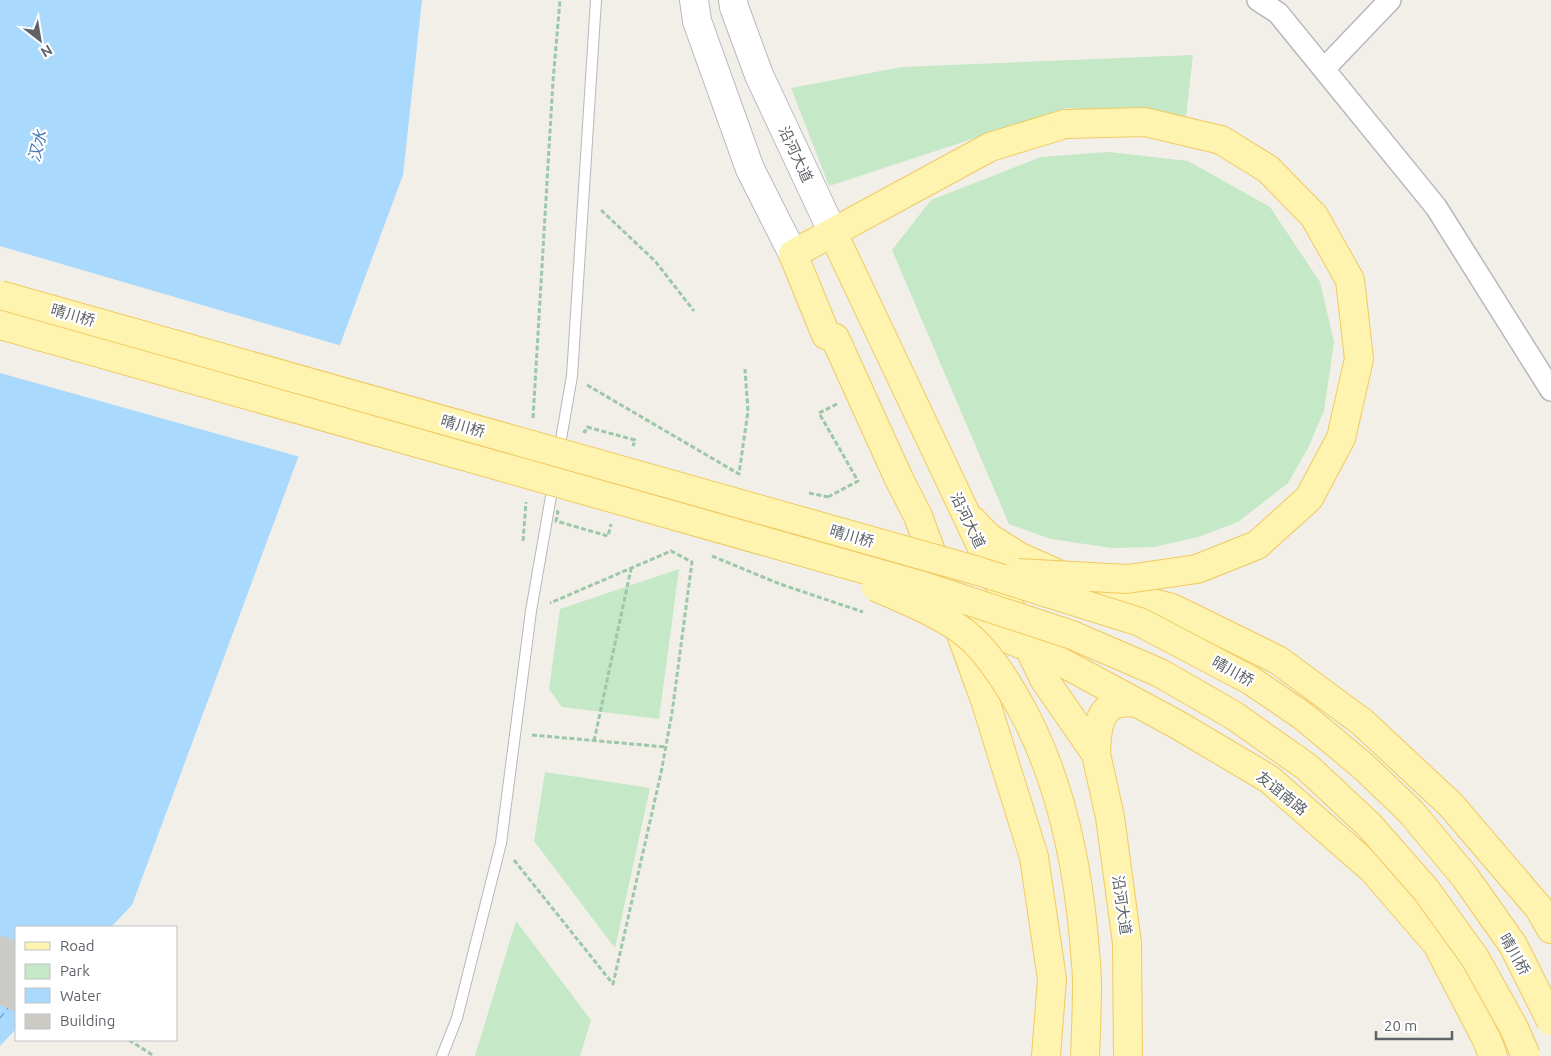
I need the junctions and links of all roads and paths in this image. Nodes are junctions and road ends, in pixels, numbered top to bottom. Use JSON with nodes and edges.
{"nodes":[{"id":1,"x":560,"y":0,"type":"edge"},
{"id":2,"x":596,"y":0,"type":"edge"},
{"id":3,"x":694,"y":0,"type":"edge"},
{"id":4,"x":733,"y":0,"type":"edge"},
{"id":5,"x":1258,"y":0,"type":"edge"},
{"id":6,"x":1390,"y":0,"type":"edge"},
{"id":7,"x":1324,"y":69,"type":"junction"},
{"id":8,"x":584,"y":195,"type":"junction"},
{"id":9,"x":833,"y":234,"type":"junction"},
{"id":10,"x":793,"y":254,"type":"junction"},
{"id":11,"x":0,"y":295,"type":"edge"},
{"id":12,"x":694,"y":311,"type":"dead end"},
{"id":13,"x":0,"y":326,"type":"edge"},
{"id":14,"x":745,"y":369,"type":"dead end"},
{"id":15,"x":572,"y":376,"type":"junction"},
{"id":16,"x":1551,"y":390,"type":"edge"},
{"id":17,"x":819,"y":413,"type":"dead end"},
{"id":18,"x":533,"y":422,"type":"dead end"},
{"id":19,"x":828,"y":497,"type":"dead end"},
{"id":20,"x":520,"y":501,"type":"dead end"},
{"id":21,"x":549,"y":509,"type":"dead end"},
{"id":22,"x":963,"y":510,"type":"junction"},
{"id":23,"x":620,"y":527,"type":"dead end"},
{"id":24,"x":778,"y":545,"type":"junction"},
{"id":25,"x":522,"y":550,"type":"dead end"},
{"id":26,"x":708,"y":554,"type":"dead end"},
{"id":27,"x":631,"y":568,"type":"junction"},
{"id":28,"x":978,"y":571,"type":"junction"},
{"id":29,"x":531,"y":611,"type":"junction"},
{"id":30,"x":868,"y":614,"type":"dead end"},
{"id":31,"x":955,"y":617,"type":"junction"},
{"id":32,"x":1030,"y":649,"type":"junction"},
{"id":33,"x":1135,"y":702,"type":"junction"},
{"id":34,"x":515,"y":733,"type":"junction"},
{"id":35,"x":594,"y":741,"type":"junction"},
{"id":36,"x":666,"y":748,"type":"junction"},
{"id":37,"x":1096,"y":754,"type":"junction"},
{"id":38,"x":501,"y":844,"type":"junction"},
{"id":39,"x":1551,"y":929,"type":"edge"},
{"id":40,"x":1551,"y":1021,"type":"edge"},
{"id":41,"x":131,"y":1041,"type":"edge"},
{"id":42,"x":154,"y":1056,"type":"edge"},
{"id":43,"x":442,"y":1056,"type":"edge"},
{"id":44,"x":1046,"y":1056,"type":"edge"},
{"id":45,"x":1085,"y":1056,"type":"edge"},
{"id":46,"x":1128,"y":1056,"type":"edge"},
{"id":47,"x":1493,"y":1056,"type":"edge"},
{"id":48,"x":1526,"y":1056,"type":"edge"}],
"edges":[{"from":1,"to":18,"type":"path"},
{"from":2,"to":8,"type":"lane"},
{"from":3,"to":10,"type":"main road"},
{"from":4,"to":9,"type":"main road","name":"沿河大道"},
{"from":5,"to":7,"type":"street"},
{"from":6,"to":7,"type":"street"},
{"from":7,"to":16,"type":"street"},
{"from":8,"to":12,"type":"path"},
{"from":8,"to":15,"type":"lane"},
{"from":9,"to":10,"type":"main road"},
{"from":9,"to":22,"type":"main road","name":"沿河大道"},
{"from":9,"to":28,"type":"main road","bridge":true},
{"from":10,"to":31,"type":"main road"},
{"from":11,"to":28,"type":"main road","name":"晴川桥","bridge":true},
{"from":13,"to":24,"type":"main road","name":"晴川桥","bridge":true},
{"from":14,"to":15,"type":"path"},
{"from":15,"to":29,"type":"lane"},
{"from":17,"to":19,"type":"path"},
{"from":20,"to":25,"type":"path"},
{"from":21,"to":23,"type":"path","bridge":true},
{"from":22,"to":32,"type":"main road","name":"沿河大道"},
{"from":22,"to":39,"type":"main road"},
{"from":24,"to":45,"type":"main road","bridge":true},
{"from":24,"to":48,"type":"main road","name":"晴川桥","bridge":true},
{"from":26,"to":30,"type":"path","bridge":true},
{"from":27,"to":29,"type":"path"},
{"from":27,"to":35,"type":"path"},
{"from":27,"to":36,"type":"path"},
{"from":28,"to":40,"type":"main road","name":"晴川桥","bridge":true},
{"from":29,"to":34,"type":"lane"},
{"from":31,"to":32,"type":"main road","name":"友谊南路"},
{"from":31,"to":44,"type":"main road"},
{"from":32,"to":33,"type":"main road","name":"友谊南路"},
{"from":32,"to":37,"type":"main road","name":"沿河大道"},
{"from":33,"to":37,"type":"main road"},
{"from":33,"to":47,"type":"main road","name":"友谊南路"},
{"from":34,"to":35,"type":"path"},
{"from":34,"to":38,"type":"lane"},
{"from":35,"to":36,"type":"path"},
{"from":36,"to":38,"type":"path"},
{"from":37,"to":46,"type":"main road","name":"沿河大道"},
{"from":38,"to":43,"type":"lane"},
{"from":41,"to":42,"type":"path"}]}
